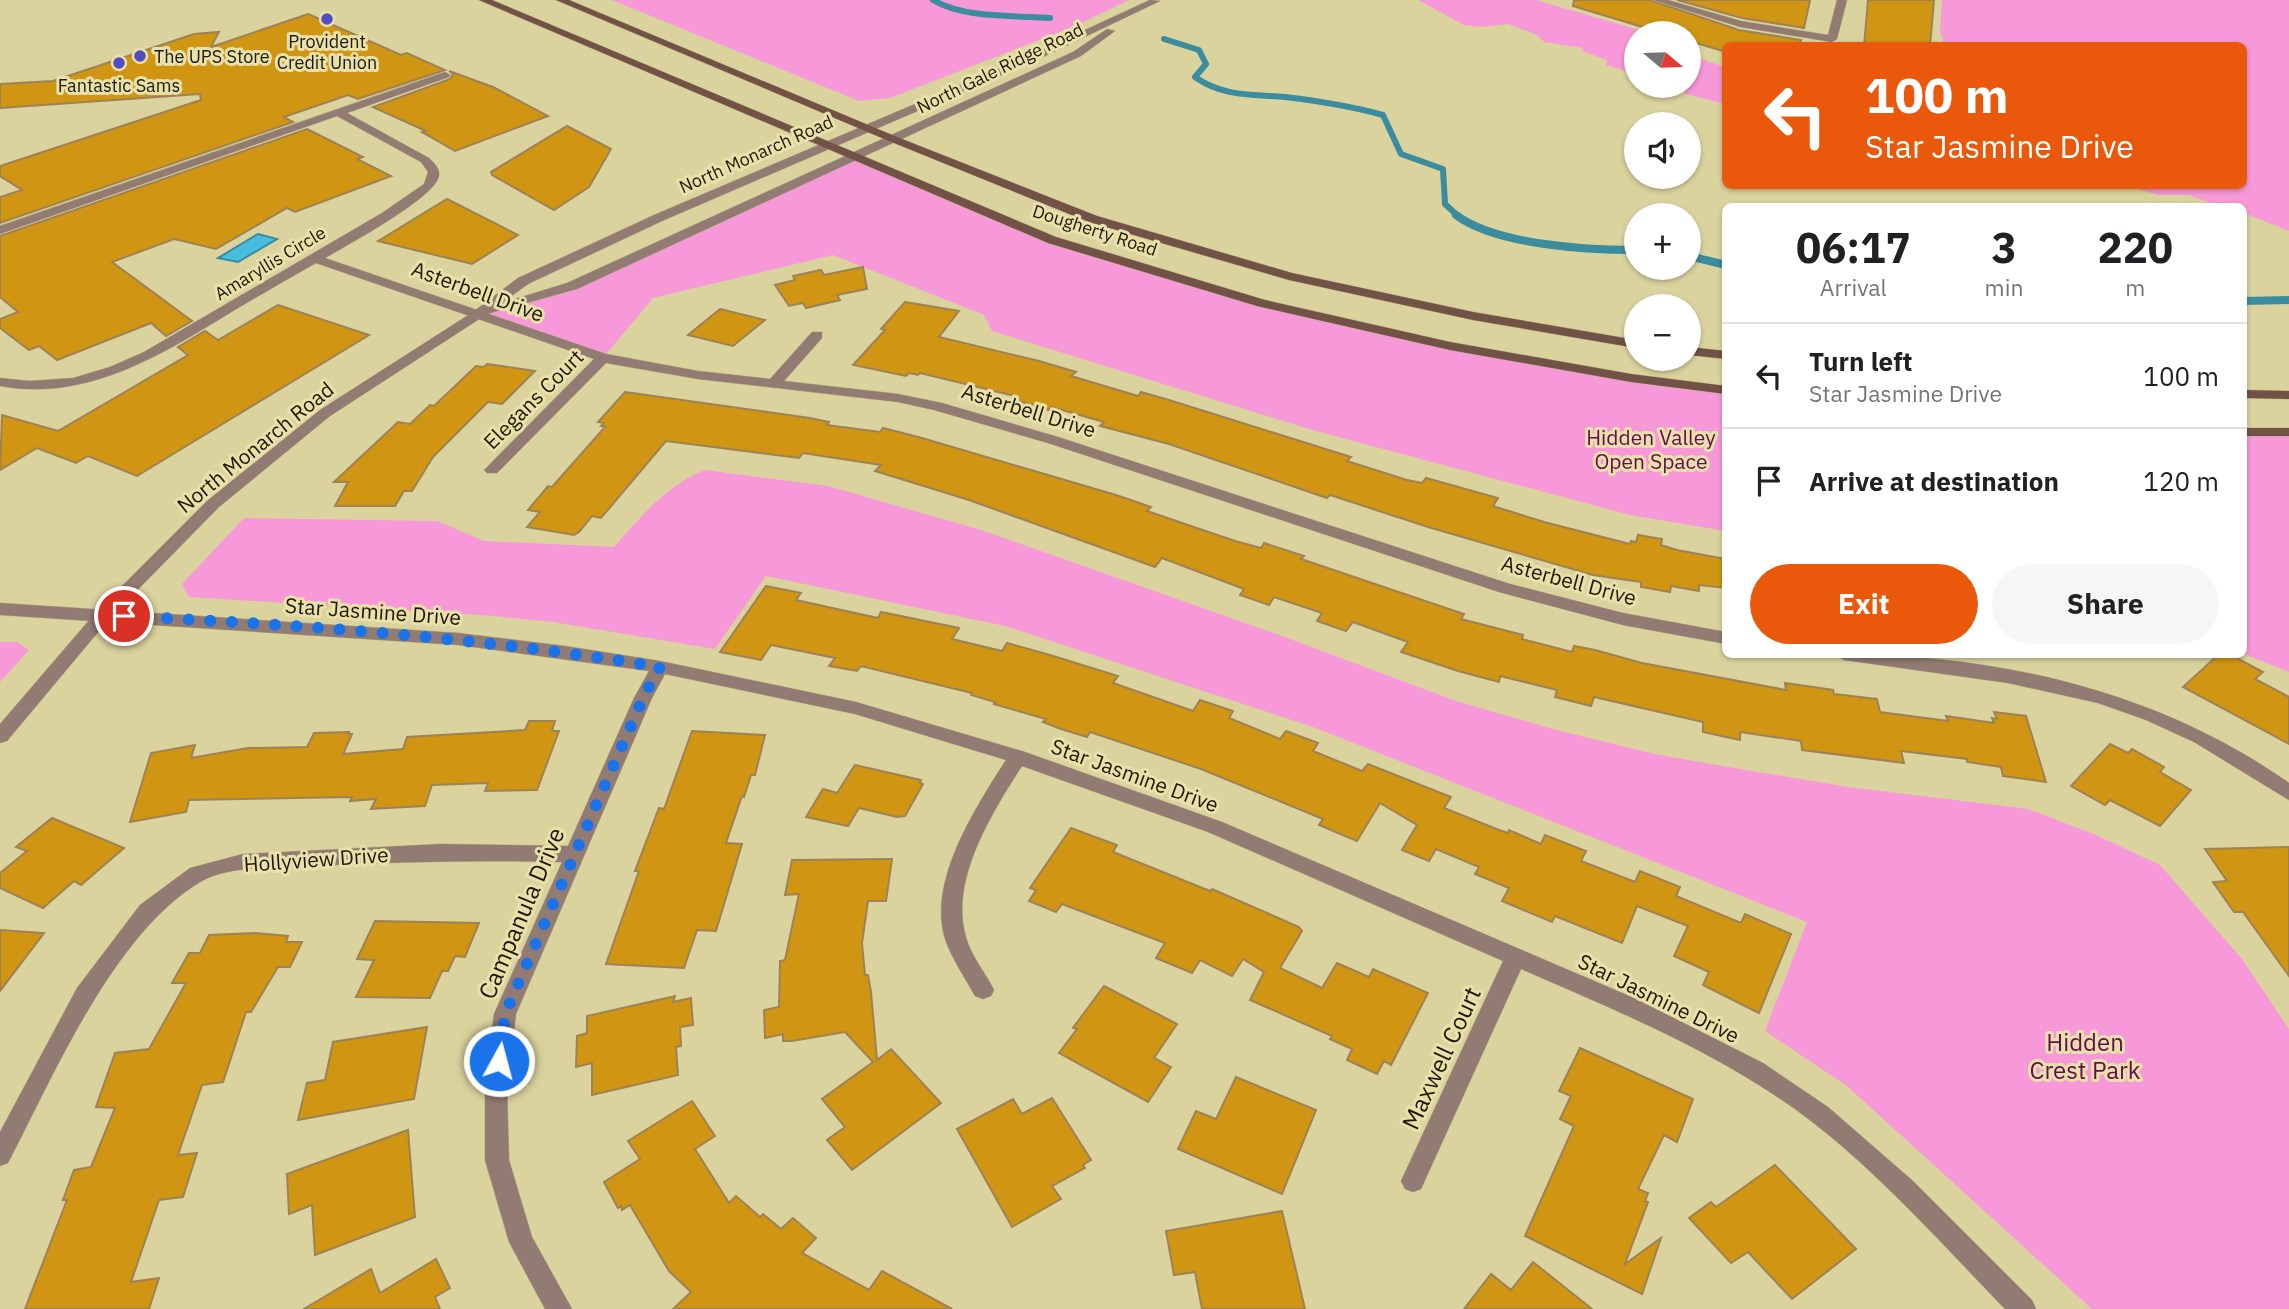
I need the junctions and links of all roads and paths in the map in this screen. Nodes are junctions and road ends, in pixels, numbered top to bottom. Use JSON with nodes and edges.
{"nodes":[{"id":1,"x":484,"y":0,"type":"edge"},
{"id":2,"x":561,"y":0,"type":"edge"},
{"id":3,"x":1658,"y":0,"type":"edge"},
{"id":4,"x":1842,"y":0,"type":"edge"},
{"id":5,"x":1156,"y":1,"type":"edge"},
{"id":6,"x":445,"y":75,"type":"dead end"},
{"id":7,"x":339,"y":113,"type":"junction"},
{"id":8,"x":866,"y":127,"type":"junction"},
{"id":9,"x":893,"y":139,"type":"junction"},
{"id":10,"x":828,"y":144,"type":"junction"},
{"id":11,"x":854,"y":155,"type":"junction"},
{"id":12,"x":0,"y":230,"type":"edge"},
{"id":13,"x":313,"y":258,"type":"junction"},
{"id":14,"x":478,"y":315,"type":"junction"},
{"id":15,"x":817,"y":335,"type":"dead end"},
{"id":16,"x":1624,"y":342,"type":"edge"},
{"id":17,"x":1701,"y":352,"type":"edge"},
{"id":18,"x":1722,"y":355,"type":"edge"},
{"id":19,"x":603,"y":358,"type":"junction"},
{"id":20,"x":0,"y":382,"type":"edge"},
{"id":21,"x":775,"y":382,"type":"junction"},
{"id":22,"x":1722,"y":389,"type":"edge"},
{"id":23,"x":2247,"y":394,"type":"edge"},
{"id":24,"x":2289,"y":395,"type":"edge"},
{"id":25,"x":2247,"y":432,"type":"edge"},
{"id":26,"x":2289,"y":432,"type":"edge"},
{"id":27,"x":492,"y":470,"type":"dead end"},
{"id":28,"x":0,"y":609,"type":"edge"},
{"id":29,"x":103,"y":615,"type":"junction"},
{"id":30,"x":1722,"y":637,"type":"edge"},
{"id":31,"x":1870,"y":658,"type":"edge"},
{"id":32,"x":660,"y":667,"type":"junction"},
{"id":33,"x":0,"y":736,"type":"edge"},
{"id":34,"x":1018,"y":757,"type":"junction"},
{"id":35,"x":2289,"y":793,"type":"edge"},
{"id":36,"x":574,"y":854,"type":"junction"},
{"id":37,"x":1516,"y":956,"type":"junction"},
{"id":38,"x":983,"y":990,"type":"dead end"},
{"id":39,"x":0,"y":1154,"type":"edge"},
{"id":40,"x":1413,"y":1181,"type":"dead end"},
{"id":41,"x":559,"y":1309,"type":"edge"},
{"id":42,"x":2023,"y":1309,"type":"edge"}],
"edges":[{"from":1,"to":10,"type":"main road","name":"Dougherty Road"},
{"from":2,"to":8,"type":"main road","name":"Dougherty Road"},
{"from":3,"to":4,"type":"street"},
{"from":5,"to":8,"type":"street","name":"North Gale Ridge Road"},
{"from":5,"to":9,"type":"street","name":"North Gale Ridge Road"},
{"from":6,"to":7,"type":"street"},
{"from":7,"to":12,"type":"street"},
{"from":7,"to":13,"type":"street","name":"Amaryllis Circle"},
{"from":8,"to":9,"type":"main road","name":"Dougherty Road"},
{"from":8,"to":10,"type":"street","name":"North Monarch Road"},
{"from":9,"to":11,"type":"street","name":"North Gale Ridge Road"},
{"from":9,"to":16,"type":"main road","name":"Dougherty Road"},
{"from":10,"to":11,"type":"main road","name":"Dougherty Road"},
{"from":10,"to":14,"type":"street","name":"North Monarch Road"},
{"from":11,"to":14,"type":"street","name":"North Monarch Road"},
{"from":11,"to":22,"type":"main road","name":"Dougherty Road"},
{"from":13,"to":14,"type":"street","name":"Asterbell Drive"},
{"from":13,"to":20,"type":"street","name":"Amaryllis Circle"},
{"from":14,"to":19,"type":"street","name":"Asterbell Drive"},
{"from":14,"to":29,"type":"street","name":"North Monarch Road"},
{"from":15,"to":21,"type":"street"},
{"from":17,"to":18,"type":"main road"},
{"from":19,"to":21,"type":"street","name":"Asterbell Drive"},
{"from":19,"to":27,"type":"street","name":"Elegans Court"},
{"from":21,"to":30,"type":"street","name":"Asterbell Drive"},
{"from":23,"to":24,"type":"main road"},
{"from":25,"to":26,"type":"main road"},
{"from":28,"to":29,"type":"street","name":"Star Jasmine Drive"},
{"from":29,"to":32,"type":"street","name":"Star Jasmine Drive"},
{"from":29,"to":33,"type":"street","name":"North Monarch Road"},
{"from":31,"to":35,"type":"street"},
{"from":32,"to":34,"type":"street","name":"Star Jasmine Drive"},
{"from":32,"to":36,"type":"street","name":"Campanula Drive"},
{"from":34,"to":37,"type":"street","name":"Star Jasmine Drive"},
{"from":34,"to":38,"type":"street"},
{"from":36,"to":39,"type":"street","name":"Hollyview Drive"},
{"from":36,"to":41,"type":"street","name":"Campanula Drive"},
{"from":37,"to":40,"type":"street","name":"Maxwell Court"},
{"from":37,"to":42,"type":"street","name":"Star Jasmine Drive"}]}
